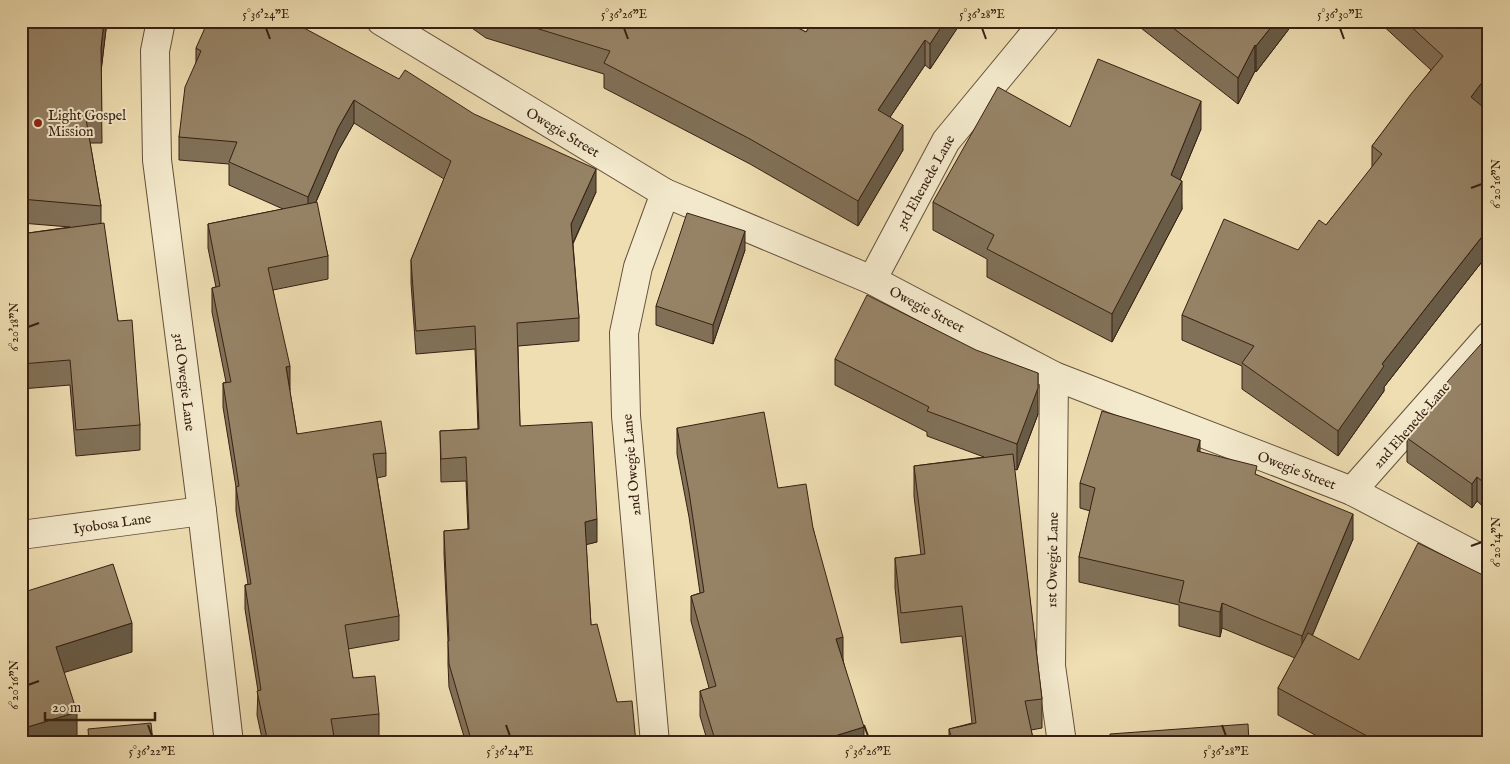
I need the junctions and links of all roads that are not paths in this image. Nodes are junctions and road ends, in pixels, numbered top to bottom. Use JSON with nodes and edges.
{"nodes":[{"id":1,"x":161,"y":21,"type":"edge"},
{"id":2,"x":381,"y":21,"type":"edge"},
{"id":3,"x":1046,"y":21,"type":"edge"},
{"id":4,"x":665,"y":194,"type":"junction"},
{"id":5,"x":872,"y":280,"type":"junction"},
{"id":6,"x":1489,"y":336,"type":"edge"},
{"id":7,"x":1054,"y":376,"type":"junction"},
{"id":8,"x":1352,"y":492,"type":"junction"},
{"id":9,"x":202,"y":512,"type":"junction"},
{"id":10,"x":21,"y":535,"type":"edge"},
{"id":11,"x":1489,"y":563,"type":"edge"},
{"id":12,"x":229,"y":743,"type":"edge"},
{"id":13,"x":655,"y":743,"type":"edge"},
{"id":14,"x":1062,"y":743,"type":"edge"}],
"edges":[{"from":1,"to":9,"type":"street","name":"3rd Owegie Lane"},
{"from":2,"to":4,"type":"street","name":"Owegie Street"},
{"from":3,"to":5,"type":"street","name":"3rd Ehenede Lane"},
{"from":4,"to":5,"type":"street","name":"Owegie Street"},
{"from":4,"to":13,"type":"street","name":"2nd Owegie Lane"},
{"from":5,"to":7,"type":"street","name":"Owegie Street"},
{"from":6,"to":8,"type":"street","name":"2nd Ehenede Lane"},
{"from":7,"to":8,"type":"street","name":"Owegie Street"},
{"from":7,"to":14,"type":"street","name":"1st Owegie Lane"},
{"from":8,"to":11,"type":"street","name":"Owegie Street"},
{"from":9,"to":10,"type":"street","name":"Iyobosa Lane"},
{"from":9,"to":12,"type":"street","name":"3rd Owegie Lane"}]}
